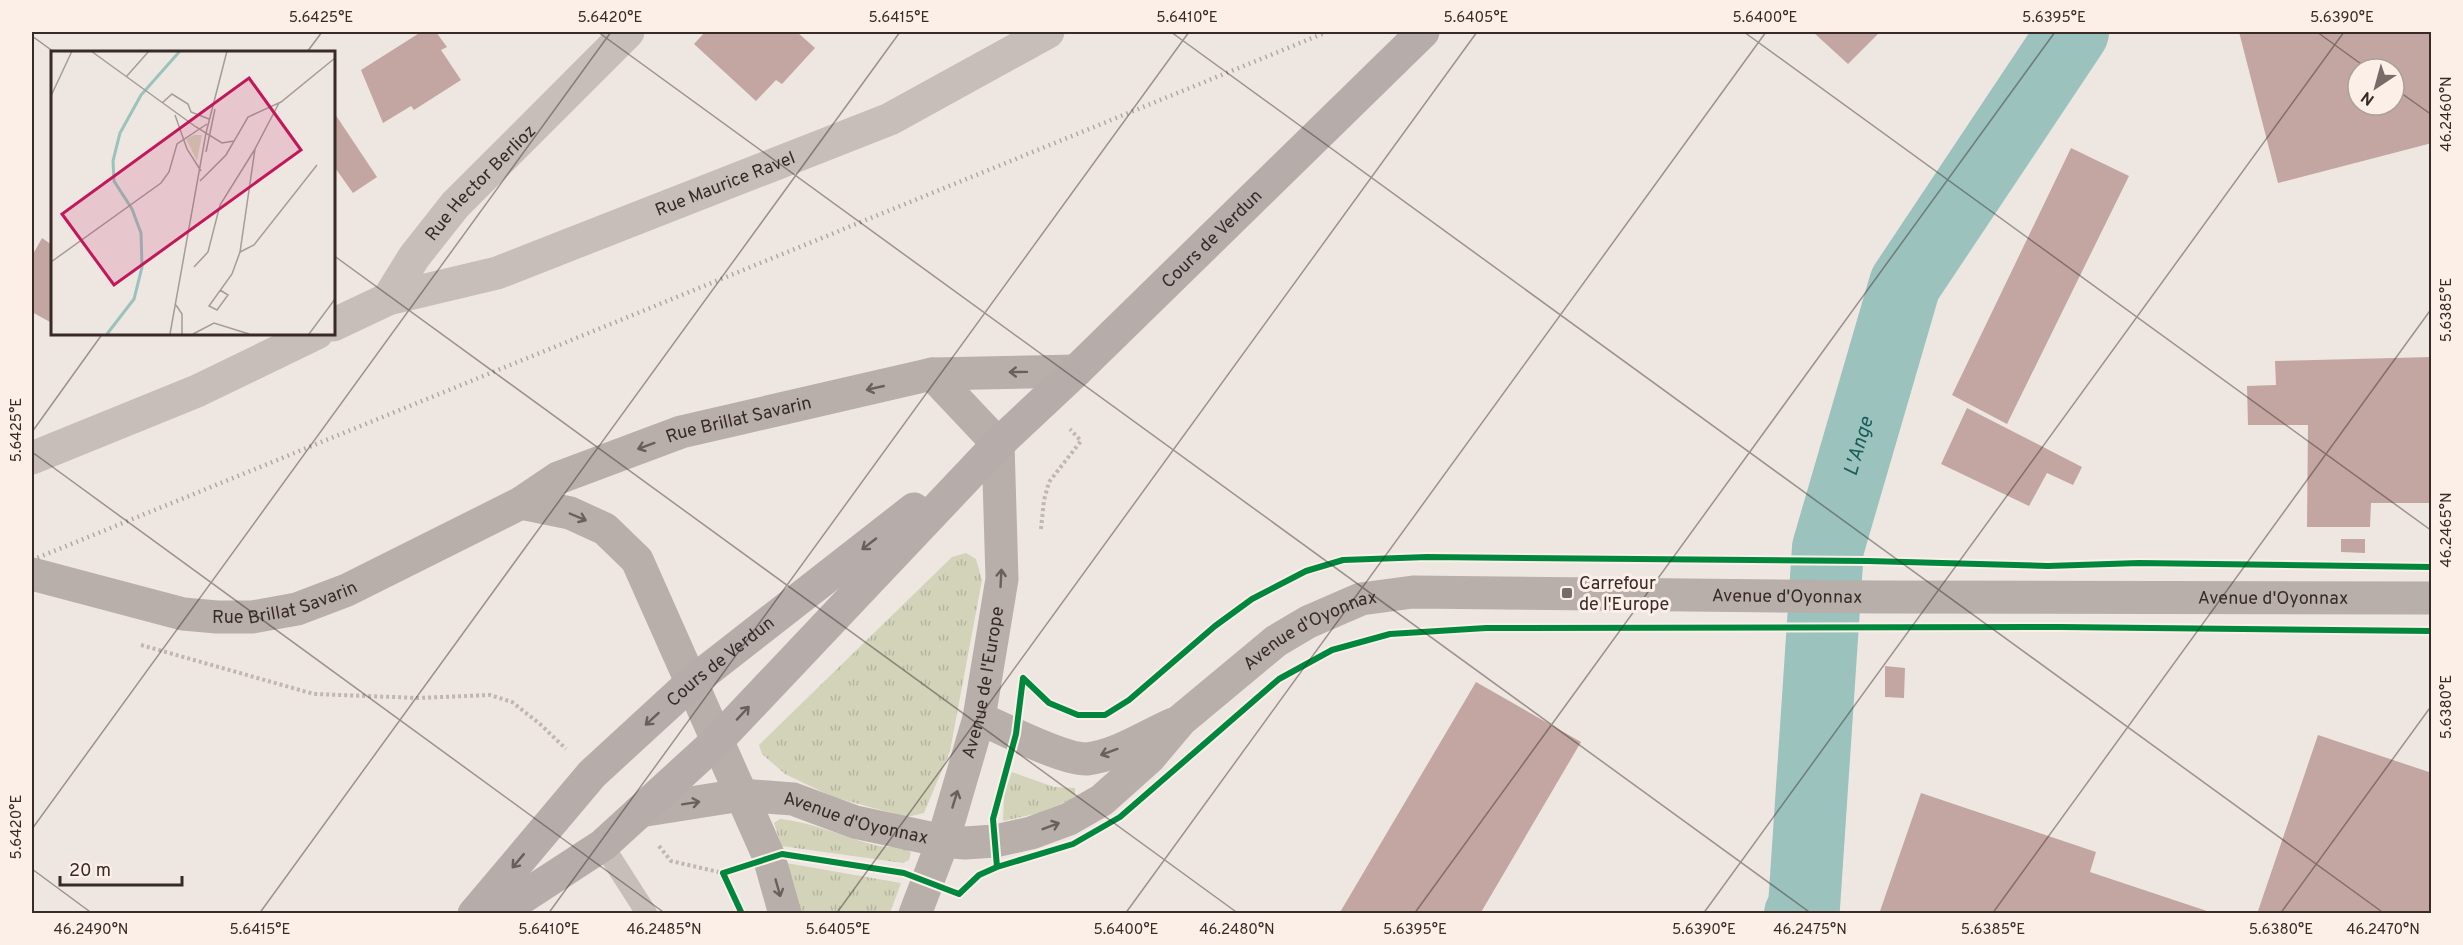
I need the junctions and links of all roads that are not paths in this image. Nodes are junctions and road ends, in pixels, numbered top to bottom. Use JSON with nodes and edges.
{"nodes":[{"id":1,"x":628,"y":32,"type":"edge"},
{"id":2,"x":1048,"y":32,"type":"edge"},
{"id":3,"x":1423,"y":32,"type":"edge"},
{"id":4,"x":388,"y":299,"type":"junction"},
{"id":5,"x":334,"y":326,"type":"edge"},
{"id":6,"x":315,"y":334,"type":"edge"},
{"id":7,"x":1076,"y":371,"type":"junction"},
{"id":8,"x":932,"y":374,"type":"junction"},
{"id":9,"x":998,"y":444,"type":"junction"},
{"id":10,"x":32,"y":458,"type":"edge"},
{"id":11,"x":522,"y":503,"type":"junction"},
{"id":12,"x":32,"y":574,"type":"edge"},
{"id":13,"x":2432,"y":598,"type":"edge"},
{"id":14,"x":691,"y":683,"type":"junction"},
{"id":15,"x":980,"y":718,"type":"junction"},
{"id":16,"x":1181,"y":720,"type":"junction"},
{"id":17,"x":717,"y":741,"type":"junction"},
{"id":18,"x":741,"y":795,"type":"junction"},
{"id":19,"x":637,"y":814,"type":"junction"},
{"id":20,"x":943,"y":841,"type":"junction"},
{"id":21,"x":603,"y":845,"type":"junction"},
{"id":22,"x":474,"y":914,"type":"edge"},
{"id":23,"x":497,"y":914,"type":"edge"},
{"id":24,"x":647,"y":914,"type":"edge"},
{"id":25,"x":785,"y":914,"type":"edge"},
{"id":26,"x":915,"y":914,"type":"edge"}],
"edges":[{"from":1,"to":4,"type":"street","name":"Rue Hector Berlioz"},
{"from":2,"to":4,"type":"street","name":"Rue Maurice Ravel"},
{"from":3,"to":7,"type":"main road","name":"Cours de Verdun"},
{"from":4,"to":5,"type":"street"},
{"from":6,"to":10,"type":"street"},
{"from":7,"to":8,"type":"main road","name":"Rue Brillat Savarin","one_way":true},
{"from":7,"to":9,"type":"main road","name":"Cours de Verdun"},
{"from":8,"to":9,"type":"main road"},
{"from":8,"to":11,"type":"main road","name":"Rue Brillat Savarin","one_way":true},
{"from":9,"to":14,"type":"main road","name":"Cours de Verdun","one_way":true},
{"from":15,"to":9,"type":"main road","name":"Avenue de l'Europe","one_way":true},
{"from":17,"to":9,"type":"main road","name":"Cours de Verdun","one_way":true},
{"from":11,"to":12,"type":"main road","name":"Rue Brillat Savarin"},
{"from":11,"to":14,"type":"main road","one_way":true},
{"from":13,"to":16,"type":"main road","name":"Avenue d'Oyonnax"},
{"from":14,"to":17,"type":"main road"},
{"from":14,"to":22,"type":"main road","name":"Cours de Verdun","one_way":true},
{"from":16,"to":15,"type":"main road","name":"Avenue d'Oyonnax","one_way":true},
{"from":20,"to":15,"type":"main road","name":"Avenue de l'Europe","one_way":true},
{"from":20,"to":16,"type":"main road","name":"Avenue d'Oyonnax","one_way":true},
{"from":17,"to":18,"type":"main road"},
{"from":17,"to":19,"type":"main road","name":"Cours de Verdun"},
{"from":19,"to":18,"type":"main road","one_way":true},
{"from":18,"to":20,"type":"main road","name":"Avenue d'Oyonnax"},
{"from":18,"to":25,"type":"main road","one_way":true},
{"from":19,"to":21,"type":"main road","name":"Cours de Verdun"},
{"from":20,"to":26,"type":"main road","name":"Avenue de l'Europe"},
{"from":21,"to":23,"type":"main road","name":"Cours de Verdun"},
{"from":21,"to":24,"type":"lane"}]}
